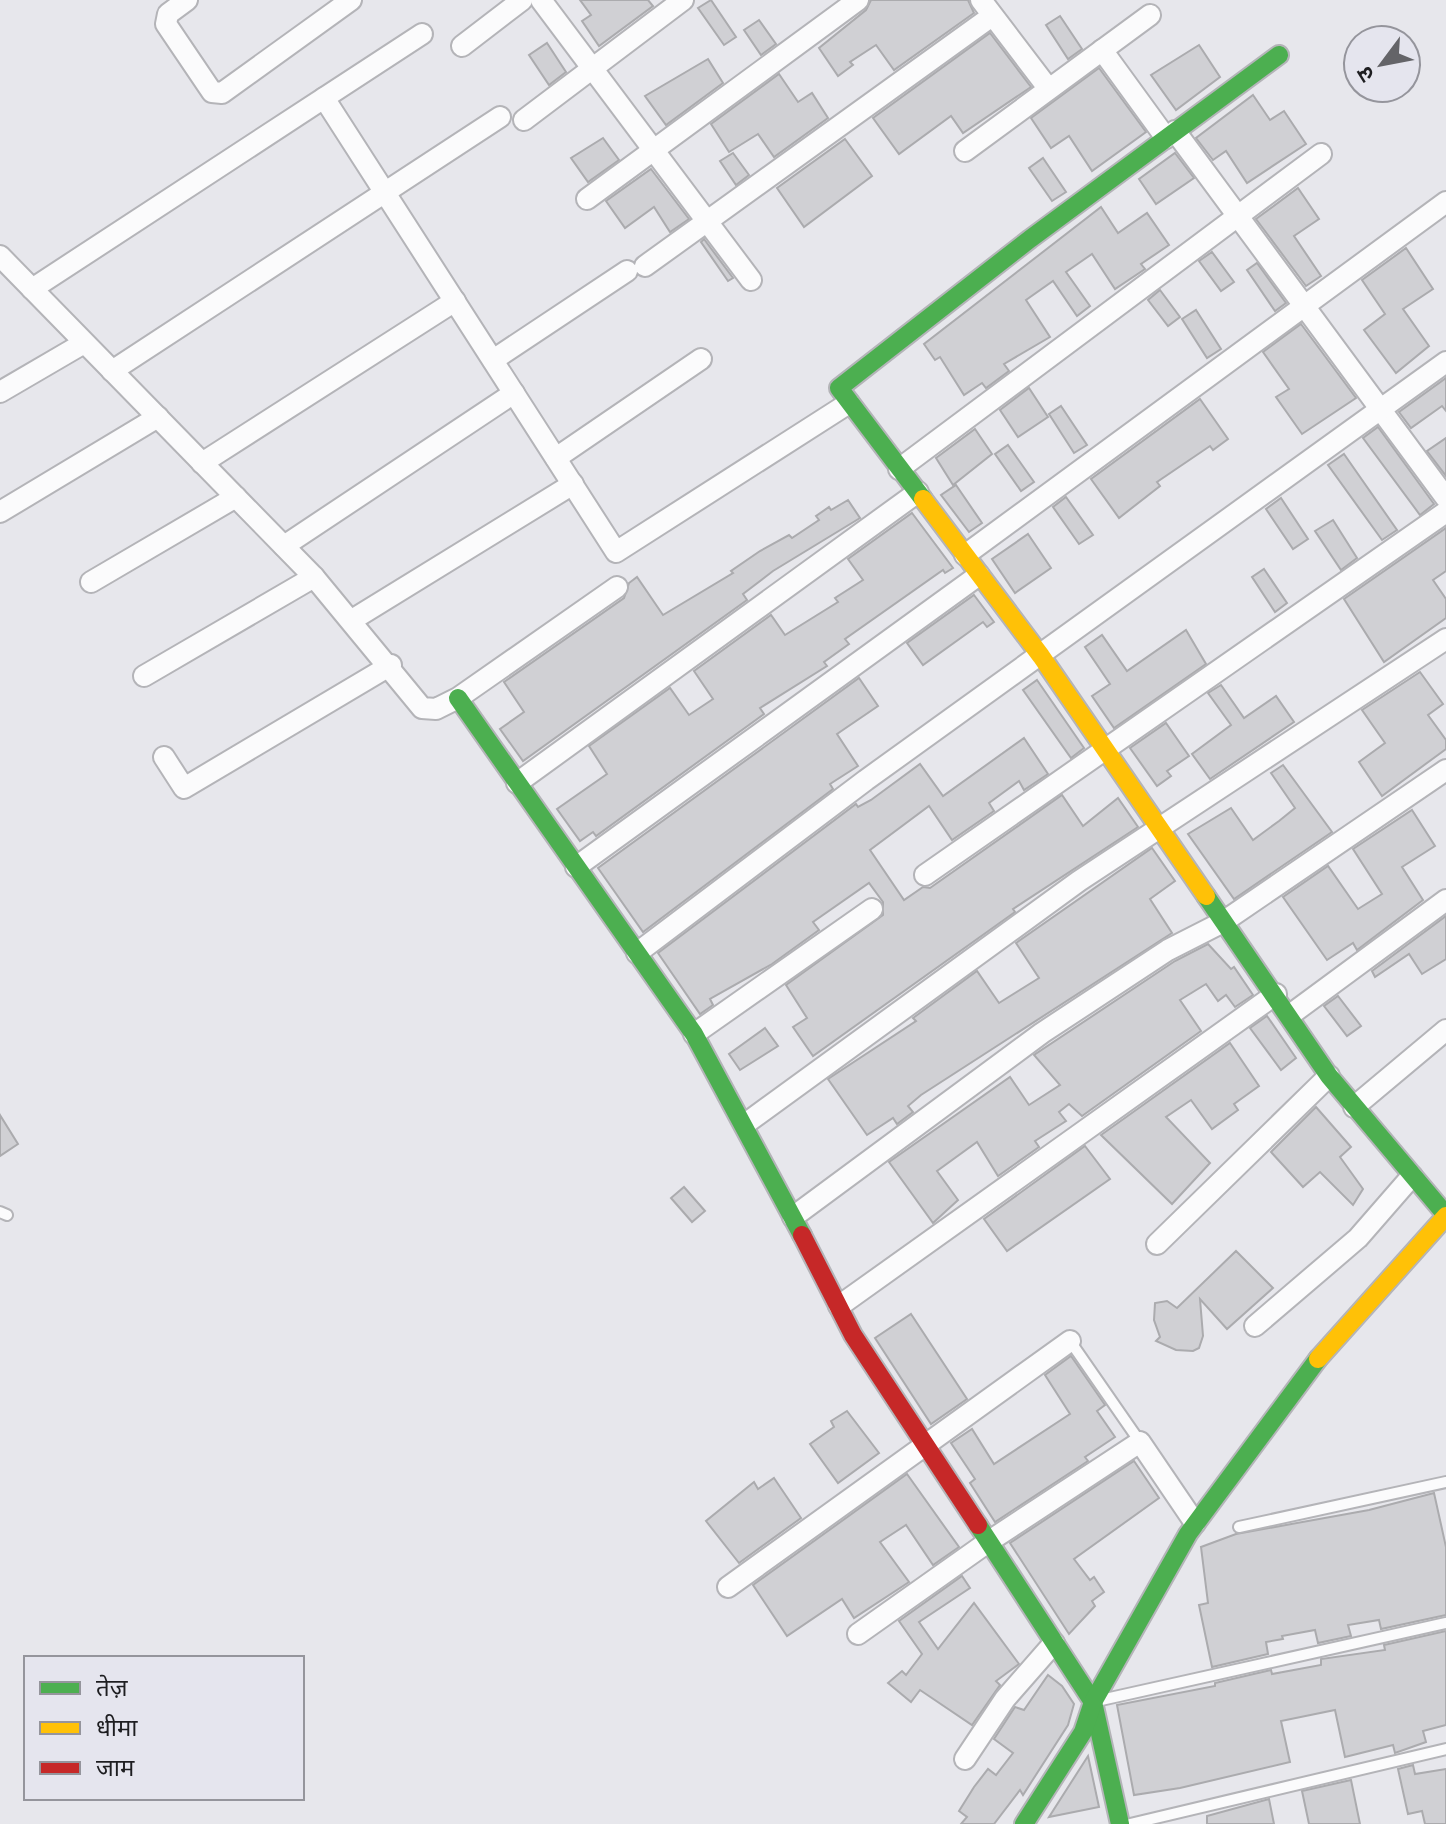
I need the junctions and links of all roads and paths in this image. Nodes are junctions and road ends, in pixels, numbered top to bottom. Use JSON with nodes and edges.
{"nodes":[{"id":1,"x":187,"y":0,"type":"edge"},
{"id":2,"x":351,"y":0,"type":"edge"},
{"id":3,"x":522,"y":0,"type":"edge"},
{"id":4,"x":541,"y":0,"type":"edge"},
{"id":5,"x":683,"y":0,"type":"edge"},
{"id":6,"x":858,"y":0,"type":"edge"},
{"id":7,"x":986,"y":8,"type":"edge"},
{"id":8,"x":1150,"y":15,"type":"dead end"},
{"id":9,"x":422,"y":34,"type":"dead end"},
{"id":10,"x":462,"y":46,"type":"dead end"},
{"id":11,"x":1102,"y":50,"type":"junction"},
{"id":12,"x":1279,"y":55,"type":"dead end"},
{"id":13,"x":591,"y":69,"type":"junction"},
{"id":14,"x":1048,"y":88,"type":"junction"},
{"id":15,"x":324,"y":98,"type":"junction"},
{"id":16,"x":500,"y":117,"type":"dead end"},
{"id":17,"x":524,"y":120,"type":"dead end"},
{"id":18,"x":1171,"y":135,"type":"junction"},
{"id":19,"x":654,"y":150,"type":"junction"},
{"id":20,"x":965,"y":151,"type":"dead end"},
{"id":21,"x":1321,"y":154,"type":"dead end"},
{"id":22,"x":385,"y":193,"type":"junction"},
{"id":23,"x":587,"y":199,"type":"dead end"},
{"id":24,"x":1446,"y":202,"type":"edge"},
{"id":25,"x":1238,"y":216,"type":"junction"},
{"id":26,"x":708,"y":222,"type":"junction"},
{"id":27,"x":0,"y":256,"type":"edge"},
{"id":28,"x":8,"y":276,"type":"edge"},
{"id":29,"x":751,"y":280,"type":"dead end"},
{"id":30,"x":32,"y":289,"type":"junction"},
{"id":31,"x":455,"y":301,"type":"junction"},
{"id":32,"x":1305,"y":305,"type":"junction"},
{"id":33,"x":84,"y":343,"type":"junction"},
{"id":34,"x":701,"y":359,"type":"dead end"},
{"id":35,"x":493,"y":360,"type":"junction"},
{"id":36,"x":1446,"y":362,"type":"edge"},
{"id":37,"x":112,"y":371,"type":"junction"},
{"id":38,"x":0,"y":392,"type":"edge"},
{"id":39,"x":514,"y":393,"type":"junction"},
{"id":40,"x":849,"y":403,"type":"junction"},
{"id":41,"x":1380,"y":411,"type":"junction"},
{"id":42,"x":158,"y":417,"type":"junction"},
{"id":43,"x":556,"y":458,"type":"junction"},
{"id":44,"x":202,"y":463,"type":"junction"},
{"id":45,"x":899,"y":469,"type":"junction"},
{"id":46,"x":573,"y":484,"type":"junction"},
{"id":47,"x":918,"y":492,"type":"junction"},
{"id":48,"x":236,"y":497,"type":"junction"},
{"id":49,"x":1446,"y":498,"type":"edge"},
{"id":50,"x":0,"y":512,"type":"edge"},
{"id":51,"x":1446,"y":512,"type":"edge"},
{"id":52,"x":284,"y":546,"type":"junction"},
{"id":53,"x":965,"y":555,"type":"junction"},
{"id":54,"x":979,"y":575,"type":"junction"},
{"id":55,"x":314,"y":577,"type":"junction"},
{"id":56,"x":91,"y":582,"type":"dead end"},
{"id":57,"x":617,"y":587,"type":"dead end"},
{"id":58,"x":352,"y":620,"type":"junction"},
{"id":59,"x":1446,"y":639,"type":"edge"},
{"id":60,"x":1041,"y":656,"type":"junction"},
{"id":61,"x":391,"y":665,"type":"junction"},
{"id":62,"x":144,"y":676,"type":"dead end"},
{"id":63,"x":458,"y":698,"type":"junction"},
{"id":64,"x":1107,"y":749,"type":"junction"},
{"id":65,"x":164,"y":757,"type":"dead end"},
{"id":66,"x":1446,"y":770,"type":"edge"},
{"id":67,"x":517,"y":783,"type":"junction"},
{"id":68,"x":1162,"y":830,"type":"junction"},
{"id":69,"x":576,"y":867,"type":"junction"},
{"id":70,"x":925,"y":875,"type":"dead end"},
{"id":71,"x":1446,"y":900,"type":"edge"},
{"id":72,"x":872,"y":909,"type":"dead end"},
{"id":73,"x":1223,"y":922,"type":"junction"},
{"id":74,"x":637,"y":953,"type":"junction"},
{"id":75,"x":1276,"y":994,"type":"junction"},
{"id":76,"x":1290,"y":1015,"type":"junction"},
{"id":77,"x":1446,"y":1030,"type":"edge"},
{"id":78,"x":694,"y":1034,"type":"junction"},
{"id":79,"x":1329,"y":1076,"type":"junction"},
{"id":80,"x":1354,"y":1107,"type":"junction"},
{"id":81,"x":745,"y":1124,"type":"junction"},
{"id":82,"x":1412,"y":1176,"type":"junction"},
{"id":83,"x":1446,"y":1216,"type":"edge"},
{"id":84,"x":793,"y":1217,"type":"junction"},
{"id":85,"x":1157,"y":1244,"type":"dead end"},
{"id":86,"x":839,"y":1306,"type":"junction"},
{"id":87,"x":1255,"y":1326,"type":"dead end"},
{"id":88,"x":1070,"y":1341,"type":"joint"},
{"id":89,"x":1140,"y":1442,"type":"junction"},
{"id":90,"x":926,"y":1443,"type":"junction"},
{"id":91,"x":1446,"y":1482,"type":"edge"},
{"id":92,"x":1195,"y":1523,"type":"junction"},
{"id":93,"x":1239,"y":1527,"type":"dead end"},
{"id":94,"x":988,"y":1542,"type":"junction"},
{"id":95,"x":728,"y":1587,"type":"dead end"},
{"id":96,"x":1446,"y":1623,"type":"edge"},
{"id":97,"x":858,"y":1634,"type":"dead end"},
{"id":98,"x":1054,"y":1643,"type":"junction"},
{"id":99,"x":1093,"y":1702,"type":"junction"},
{"id":100,"x":1446,"y":1749,"type":"edge"},
{"id":101,"x":965,"y":1759,"type":"dead end"},
{"id":102,"x":1024,"y":1824,"type":"edge"},
{"id":103,"x":1120,"y":1824,"type":"edge"},
{"id":104,"x":1130,"y":1824,"type":"edge"}],
"edges":[{"from":1,"to":2,"type":"street"},
{"from":3,"to":10,"type":"street"},
{"from":4,"to":13,"type":"street"},
{"from":5,"to":13,"type":"street"},
{"from":6,"to":19,"type":"street"},
{"from":7,"to":14,"type":"street"},
{"from":7,"to":26,"type":"street"},
{"from":8,"to":11,"type":"street"},
{"from":9,"to":15,"type":"street"},
{"from":11,"to":14,"type":"street"},
{"from":11,"to":18,"type":"street"},
{"from":12,"to":18,"type":"street"},
{"from":13,"to":17,"type":"street"},
{"from":13,"to":19,"type":"street"},
{"from":14,"to":20,"type":"street"},
{"from":15,"to":22,"type":"street"},
{"from":15,"to":30,"type":"street"},
{"from":16,"to":22,"type":"street"},
{"from":18,"to":25,"type":"street"},
{"from":18,"to":40,"type":"street"},
{"from":19,"to":23,"type":"street"},
{"from":19,"to":26,"type":"street"},
{"from":21,"to":25,"type":"street"},
{"from":22,"to":31,"type":"street"},
{"from":22,"to":37,"type":"street"},
{"from":24,"to":32,"type":"street"},
{"from":25,"to":32,"type":"street"},
{"from":25,"to":45,"type":"street"},
{"from":26,"to":29,"type":"street"},
{"from":26,"to":35,"type":"street"},
{"from":27,"to":28,"type":"street"},
{"from":28,"to":30,"type":"street"},
{"from":30,"to":33,"type":"street"},
{"from":31,"to":35,"type":"street"},
{"from":31,"to":44,"type":"street"},
{"from":32,"to":41,"type":"street"},
{"from":32,"to":53,"type":"street"},
{"from":33,"to":37,"type":"street"},
{"from":33,"to":38,"type":"street"},
{"from":34,"to":43,"type":"street"},
{"from":35,"to":39,"type":"street"},
{"from":36,"to":41,"type":"street"},
{"from":37,"to":42,"type":"street"},
{"from":39,"to":43,"type":"street"},
{"from":39,"to":52,"type":"street"},
{"from":40,"to":45,"type":"street"},
{"from":40,"to":46,"type":"street"},
{"from":41,"to":49,"type":"street"},
{"from":41,"to":60,"type":"street"},
{"from":42,"to":44,"type":"street"},
{"from":42,"to":50,"type":"street"},
{"from":43,"to":46,"type":"street"},
{"from":44,"to":48,"type":"street"},
{"from":45,"to":47,"type":"street"},
{"from":46,"to":58,"type":"street"},
{"from":47,"to":53,"type":"street"},
{"from":47,"to":67,"type":"street"},
{"from":48,"to":52,"type":"street"},
{"from":48,"to":56,"type":"street"},
{"from":51,"to":64,"type":"street"},
{"from":52,"to":55,"type":"street"},
{"from":53,"to":54,"type":"street"},
{"from":54,"to":60,"type":"street"},
{"from":54,"to":69,"type":"street"},
{"from":55,"to":58,"type":"street"},
{"from":55,"to":62,"type":"street"},
{"from":57,"to":63,"type":"street"},
{"from":58,"to":61,"type":"street"},
{"from":59,"to":68,"type":"street"},
{"from":60,"to":64,"type":"street"},
{"from":60,"to":74,"type":"street"},
{"from":61,"to":63,"type":"street"},
{"from":61,"to":65,"type":"street"},
{"from":63,"to":67,"type":"street"},
{"from":64,"to":68,"type":"street"},
{"from":64,"to":70,"type":"street"},
{"from":66,"to":73,"type":"street"},
{"from":67,"to":69,"type":"street"},
{"from":68,"to":73,"type":"street"},
{"from":68,"to":81,"type":"street"},
{"from":69,"to":74,"type":"street"},
{"from":71,"to":76,"type":"street"},
{"from":72,"to":78,"type":"street"},
{"from":73,"to":75,"type":"street"},
{"from":73,"to":84,"type":"street"},
{"from":74,"to":78,"type":"street"},
{"from":75,"to":76,"type":"street"},
{"from":75,"to":86,"type":"street"},
{"from":76,"to":79,"type":"street"},
{"from":77,"to":80,"type":"street"},
{"from":78,"to":81,"type":"street"},
{"from":79,"to":80,"type":"street"},
{"from":79,"to":85,"type":"street"},
{"from":80,"to":82,"type":"street"},
{"from":81,"to":84,"type":"street"},
{"from":82,"to":83,"type":"street"},
{"from":82,"to":87,"type":"street"},
{"from":83,"to":92,"type":"street"},
{"from":84,"to":86,"type":"street"},
{"from":86,"to":90,"type":"street"},
{"from":88,"to":89,"type":"lane"},
{"from":88,"to":90,"type":"street"},
{"from":89,"to":92,"type":"street"},
{"from":89,"to":94,"type":"street"},
{"from":90,"to":94,"type":"street"},
{"from":90,"to":95,"type":"street"},
{"from":91,"to":93,"type":"lane"},
{"from":92,"to":99,"type":"street"},
{"from":94,"to":97,"type":"street"},
{"from":94,"to":98,"type":"street"},
{"from":96,"to":99,"type":"lane"},
{"from":98,"to":99,"type":"street"},
{"from":98,"to":101,"type":"street"},
{"from":99,"to":102,"type":"street"},
{"from":99,"to":103,"type":"street"},
{"from":100,"to":104,"type":"lane"}]}
